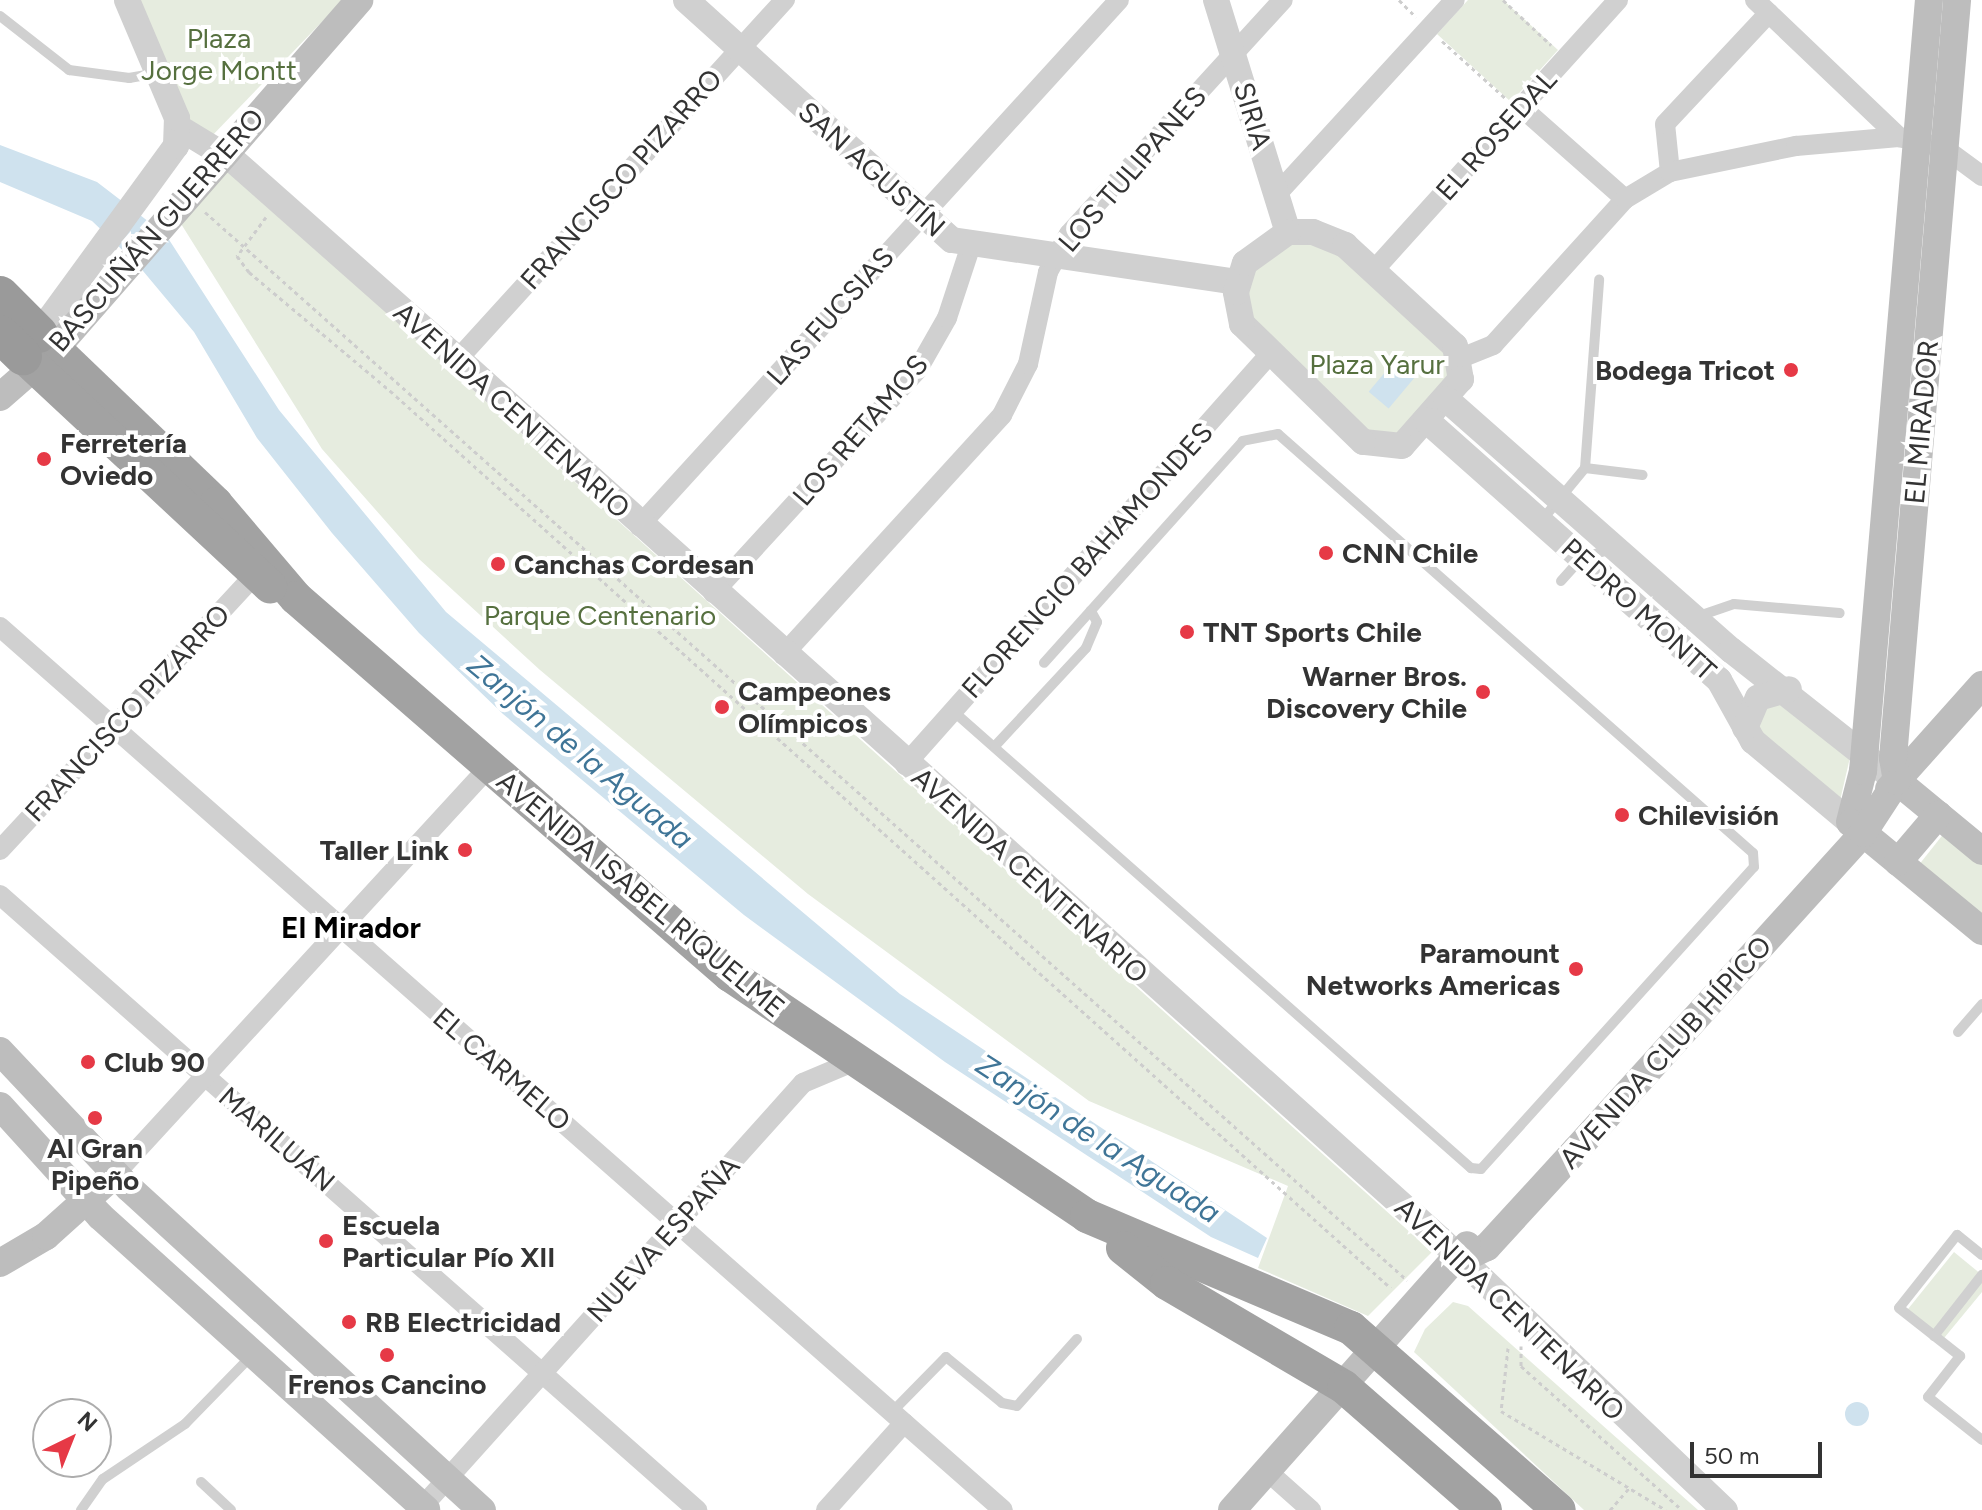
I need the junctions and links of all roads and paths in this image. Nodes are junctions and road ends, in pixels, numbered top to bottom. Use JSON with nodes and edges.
{"nodes":[{"id":1,"x":127,"y":0,"type":"edge"},
{"id":2,"x":359,"y":0,"type":"edge"},
{"id":3,"x":686,"y":0,"type":"edge"},
{"id":4,"x":785,"y":0,"type":"edge"},
{"id":5,"x":1119,"y":0,"type":"edge"},
{"id":6,"x":1216,"y":0,"type":"edge"},
{"id":7,"x":1283,"y":0,"type":"edge"},
{"id":8,"x":1399,"y":0,"type":"edge"},
{"id":9,"x":1455,"y":0,"type":"edge"},
{"id":10,"x":1503,"y":0,"type":"edge"},
{"id":11,"x":1618,"y":0,"type":"edge"},
{"id":12,"x":1929,"y":0,"type":"edge"},
{"id":13,"x":1957,"y":0,"type":"edge"},
{"id":14,"x":1762,"y":6,"type":"edge"},
{"id":15,"x":0,"y":16,"type":"edge"},
{"id":16,"x":1429,"y":29,"type":"junction"},
{"id":17,"x":740,"y":50,"type":"junction"},
{"id":18,"x":1235,"y":53,"type":"junction"},
{"id":19,"x":1566,"y":58,"type":"junction"},
{"id":20,"x":158,"y":73,"type":"junction"},
{"id":21,"x":1520,"y":109,"type":"junction"},
{"id":22,"x":178,"y":127,"type":"junction"},
{"id":23,"x":1908,"y":138,"type":"junction"},
{"id":24,"x":1944,"y":148,"type":"junction"},
{"id":25,"x":220,"y":153,"type":"junction"},
{"id":26,"x":1670,"y":172,"type":"junction"},
{"id":27,"x":1982,"y":176,"type":"edge"},
{"id":28,"x":184,"y":194,"type":"junction"},
{"id":29,"x":1277,"y":194,"type":"junction"},
{"id":30,"x":1625,"y":199,"type":"junction"},
{"id":31,"x":279,"y":202,"type":"junction"},
{"id":32,"x":921,"y":217,"type":"junction"},
{"id":33,"x":1288,"y":232,"type":"junction"},
{"id":34,"x":242,"y":243,"type":"junction"},
{"id":35,"x":971,"y":245,"type":"junction"},
{"id":36,"x":1054,"y":258,"type":"junction"},
{"id":37,"x":1374,"y":270,"type":"junction"},
{"id":38,"x":1599,"y":280,"type":"dead end"},
{"id":39,"x":1238,"y":282,"type":"junction"},
{"id":40,"x":0,"y":295,"type":"edge"},
{"id":41,"x":1899,"y":331,"type":"junction"},
{"id":42,"x":1929,"y":333,"type":"junction"},
{"id":43,"x":1269,"y":355,"type":"junction"},
{"id":44,"x":1461,"y":358,"type":"junction"},
{"id":45,"x":458,"y":359,"type":"junction"},
{"id":46,"x":24,"y":360,"type":"edge"},
{"id":47,"x":1446,"y":399,"type":"junction"},
{"id":48,"x":1426,"y":420,"type":"junction"},
{"id":49,"x":1585,"y":468,"type":"junction"},
{"id":50,"x":1643,"y":475,"type":"dead end"},
{"id":51,"x":1559,"y":498,"type":"junction"},
{"id":52,"x":1541,"y":522,"type":"junction"},
{"id":53,"x":639,"y":526,"type":"junction"},
{"id":54,"x":1618,"y":550,"type":"junction"},
{"id":55,"x":1582,"y":558,"type":"junction"},
{"id":56,"x":254,"y":576,"type":"junction"},
{"id":57,"x":1561,"y":581,"type":"dead end"},
{"id":58,"x":713,"y":593,"type":"junction"},
{"id":59,"x":296,"y":598,"type":"junction"},
{"id":60,"x":1091,"y":611,"type":"junction"},
{"id":61,"x":1840,"y":613,"type":"dead end"},
{"id":62,"x":1694,"y":617,"type":"junction"},
{"id":63,"x":0,"y":627,"type":"edge"},
{"id":64,"x":783,"y":655,"type":"junction"},
{"id":65,"x":1044,"y":663,"type":"dead end"},
{"id":66,"x":1982,"y":685,"type":"edge"},
{"id":67,"x":1789,"y":689,"type":"junction"},
{"id":68,"x":953,"y":711,"type":"junction"},
{"id":69,"x":1896,"y":726,"type":"junction"},
{"id":70,"x":114,"y":727,"type":"junction"},
{"id":71,"x":1745,"y":728,"type":"junction"},
{"id":72,"x":1930,"y":744,"type":"junction"},
{"id":73,"x":995,"y":746,"type":"junction"},
{"id":74,"x":1864,"y":753,"type":"junction"},
{"id":75,"x":905,"y":765,"type":"junction"},
{"id":76,"x":489,"y":767,"type":"junction"},
{"id":77,"x":1897,"y":781,"type":"junction"},
{"id":78,"x":1938,"y":815,"type":"junction"},
{"id":79,"x":1857,"y":828,"type":"junction"},
{"id":80,"x":0,"y":850,"type":"edge"},
{"id":81,"x":1982,"y":851,"type":"edge"},
{"id":82,"x":1898,"y":862,"type":"junction"},
{"id":83,"x":0,"y":895,"type":"edge"},
{"id":84,"x":342,"y":928,"type":"junction"},
{"id":85,"x":1982,"y":931,"type":"edge"},
{"id":86,"x":1982,"y":1004,"type":"edge"},
{"id":87,"x":1958,"y":1032,"type":"dead end"},
{"id":88,"x":853,"y":1062,"type":"junction"},
{"id":89,"x":4,"y":1063,"type":"edge"},
{"id":90,"x":205,"y":1076,"type":"junction"},
{"id":91,"x":0,"y":1106,"type":"edge"},
{"id":92,"x":115,"y":1174,"type":"junction"},
{"id":93,"x":85,"y":1202,"type":"junction"},
{"id":94,"x":1087,"y":1216,"type":"junction"},
{"id":95,"x":163,"y":1219,"type":"junction"},
{"id":96,"x":677,"y":1223,"type":"junction"},
{"id":97,"x":136,"y":1246,"type":"junction"},
{"id":98,"x":1982,"y":1255,"type":"edge"},
{"id":99,"x":1460,"y":1260,"type":"junction"},
{"id":100,"x":0,"y":1263,"type":"edge"},
{"id":101,"x":1982,"y":1275,"type":"edge"},
{"id":102,"x":1391,"y":1288,"type":"dead end"},
{"id":103,"x":1426,"y":1297,"type":"junction"},
{"id":104,"x":1521,"y":1323,"type":"junction"},
{"id":105,"x":279,"y":1324,"type":"junction"},
{"id":106,"x":1934,"y":1336,"type":"junction"},
{"id":107,"x":1077,"y":1339,"type":"dead end"},
{"id":108,"x":1508,"y":1348,"type":"dead end"},
{"id":109,"x":1379,"y":1349,"type":"junction"},
{"id":110,"x":254,"y":1353,"type":"junction"},
{"id":111,"x":543,"y":1374,"type":"junction"},
{"id":112,"x":1344,"y":1387,"type":"junction"},
{"id":113,"x":898,"y":1417,"type":"junction"},
{"id":114,"x":1982,"y":1440,"type":"edge"},
{"id":115,"x":1267,"y":1471,"type":"junction"},
{"id":116,"x":448,"y":1479,"type":"junction"},
{"id":117,"x":201,"y":1482,"type":"dead end"},
{"id":118,"x":1629,"y":1488,"type":"junction"},
{"id":119,"x":424,"y":1508,"type":"edge"},
{"id":120,"x":81,"y":1510,"type":"edge"},
{"id":121,"x":231,"y":1510,"type":"edge"},
{"id":122,"x":482,"y":1510,"type":"edge"},
{"id":123,"x":697,"y":1510,"type":"edge"},
{"id":124,"x":826,"y":1510,"type":"edge"},
{"id":125,"x":1003,"y":1510,"type":"edge"},
{"id":126,"x":1232,"y":1510,"type":"edge"},
{"id":127,"x":1311,"y":1510,"type":"edge"},
{"id":128,"x":1485,"y":1510,"type":"edge"},
{"id":129,"x":1559,"y":1510,"type":"edge"},
{"id":130,"x":1610,"y":1510,"type":"edge"},
{"id":131,"x":1666,"y":1510,"type":"edge"},
{"id":132,"x":1682,"y":1510,"type":"edge"},
{"id":133,"x":1725,"y":1510,"type":"edge"}],
"edges":[{"from":1,"to":20,"type":"street"},
{"from":2,"to":25,"type":"main road","name":"BASCUÑÁN GUERRERO"},
{"from":3,"to":17,"type":"street","name":"SAN AGUSTÍN"},
{"from":4,"to":17,"type":"street","name":"FRANCISCO PIZARRO"},
{"from":5,"to":32,"type":"street","name":"LAS FUCSIAS"},
{"from":6,"to":18,"type":"street","name":"SIRIA"},
{"from":7,"to":18,"type":"street","name":"LOS TULIPANES"},
{"from":8,"to":16,"type":"path"},
{"from":9,"to":16,"type":"street"},
{"from":10,"to":19,"type":"path"},
{"from":11,"to":19,"type":"street","name":"EL ROSEDAL"},
{"from":12,"to":23,"type":"main road","name":"EL MIRADOR"},
{"from":13,"to":24,"type":"main road","name":"EL MIRADOR"},
{"from":14,"to":23,"type":"street"},
{"from":14,"to":26,"type":"street"},
{"from":15,"to":20,"type":"lane"},
{"from":16,"to":21,"type":"path"},
{"from":16,"to":29,"type":"street"},
{"from":17,"to":32,"type":"street","name":"SAN AGUSTÍN"},
{"from":17,"to":45,"type":"street","name":"FRANCISCO PIZARRO"},
{"from":18,"to":29,"type":"street","name":"SIRIA"},
{"from":18,"to":36,"type":"street","name":"LOS TULIPANES"},
{"from":19,"to":21,"type":"street","name":"EL ROSEDAL"},
{"from":20,"to":22,"type":"street"},
{"from":21,"to":30,"type":"street"},
{"from":21,"to":37,"type":"street","name":"EL ROSEDAL"},
{"from":22,"to":25,"type":"street","name":"AVENIDA CENTENARIO"},
{"from":22,"to":46,"type":"street","name":"BASCUÑÁN GUERRERO"},
{"from":23,"to":24,"type":"street"},
{"from":23,"to":26,"type":"street"},
{"from":23,"to":41,"type":"main road","name":"EL MIRADOR"},
{"from":24,"to":27,"type":"street"},
{"from":24,"to":42,"type":"main road","name":"EL MIRADOR"},
{"from":25,"to":28,"type":"main road","name":"BASCUÑÁN GUERRERO"},
{"from":25,"to":31,"type":"street","name":"AVENIDA CENTENARIO"},
{"from":26,"to":30,"type":"street"},
{"from":28,"to":34,"type":"path"},
{"from":28,"to":46,"type":"main road","name":"BASCUÑÁN GUERRERO"},
{"from":29,"to":33,"type":"street","name":"SIRIA"},
{"from":30,"to":44,"type":"street"},
{"from":31,"to":34,"type":"path"},
{"from":31,"to":45,"type":"street","name":"AVENIDA CENTENARIO"},
{"from":32,"to":35,"type":"street","name":"SAN AGUSTÍN"},
{"from":32,"to":53,"type":"street","name":"LAS FUCSIAS"},
{"from":33,"to":37,"type":"street"},
{"from":33,"to":39,"type":"street"},
{"from":34,"to":102,"type":"path"},
{"from":34,"to":103,"type":"path"},
{"from":35,"to":36,"type":"street","name":"SAN AGUSTÍN"},
{"from":35,"to":58,"type":"street","name":"LOS RETAMOS"},
{"from":36,"to":39,"type":"street","name":"SAN AGUSTÍN"},
{"from":36,"to":64,"type":"street","name":"LOS TULIPANES"},
{"from":37,"to":44,"type":"street"},
{"from":38,"to":49,"type":"lane"},
{"from":39,"to":43,"type":"street"},
{"from":40,"to":46,"type":"highway","name":"AVENIDA ISABEL RIQUELME"},
{"from":41,"to":42,"type":"main road"},
{"from":41,"to":74,"type":"main road","name":"EL MIRADOR"},
{"from":42,"to":69,"type":"main road","name":"EL MIRADOR"},
{"from":43,"to":48,"type":"street"},
{"from":43,"to":68,"type":"street","name":"FLORENCIO BAHAMONDES"},
{"from":44,"to":47,"type":"street"},
{"from":45,"to":53,"type":"street","name":"AVENIDA CENTENARIO"},
{"from":46,"to":56,"type":"highway","name":"AVENIDA ISABEL RIQUELME"},
{"from":46,"to":59,"type":"highway","name":"AVENIDA ISABEL RIQUELME"},
{"from":47,"to":48,"type":"street"},
{"from":47,"to":51,"type":"street","name":"PEDRO MONTT"},
{"from":48,"to":52,"type":"street","name":"PEDRO MONTT"},
{"from":49,"to":50,"type":"lane"},
{"from":49,"to":51,"type":"lane"},
{"from":51,"to":52,"type":"lane"},
{"from":51,"to":54,"type":"street","name":"PEDRO MONTT"},
{"from":52,"to":55,"type":"street","name":"PEDRO MONTT"},
{"from":53,"to":58,"type":"street","name":"AVENIDA CENTENARIO"},
{"from":54,"to":55,"type":"lane"},
{"from":54,"to":62,"type":"street","name":"PEDRO MONTT"},
{"from":55,"to":57,"type":"lane"},
{"from":55,"to":71,"type":"street","name":"PEDRO MONTT"},
{"from":56,"to":59,"type":"highway","name":"AVENIDA ISABEL RIQUELME"},
{"from":56,"to":70,"type":"street","name":"FRANCISCO PIZARRO"},
{"from":58,"to":64,"type":"street","name":"AVENIDA CENTENARIO"},
{"from":59,"to":76,"type":"highway","name":"AVENIDA ISABEL RIQUELME"},
{"from":60,"to":65,"type":"lane"},
{"from":60,"to":73,"type":"lane"},
{"from":60,"to":73,"type":"lane"},
{"from":61,"to":62,"type":"lane"},
{"from":62,"to":67,"type":"street","name":"PEDRO MONTT"},
{"from":63,"to":70,"type":"street","name":"EL CARMELO"},
{"from":64,"to":75,"type":"street","name":"AVENIDA CENTENARIO"},
{"from":66,"to":72,"type":"main road","name":"AVENIDA CLUB HÍPICO"},
{"from":67,"to":71,"type":"street"},
{"from":67,"to":74,"type":"street","name":"PEDRO MONTT"},
{"from":68,"to":73,"type":"lane"},
{"from":68,"to":75,"type":"street","name":"FLORENCIO BAHAMONDES"},
{"from":69,"to":72,"type":"main road"},
{"from":69,"to":77,"type":"main road","name":"EL MIRADOR"},
{"from":70,"to":80,"type":"street","name":"FRANCISCO PIZARRO"},
{"from":70,"to":84,"type":"street","name":"EL CARMELO"},
{"from":71,"to":79,"type":"street","name":"PEDRO MONTT"},
{"from":72,"to":77,"type":"main road","name":"AVENIDA CLUB HÍPICO"},
{"from":74,"to":77,"type":"street","name":"PEDRO MONTT"},
{"from":74,"to":79,"type":"main road","name":"EL MIRADOR"},
{"from":75,"to":99,"type":"street","name":"AVENIDA CENTENARIO"},
{"from":76,"to":84,"type":"street"},
{"from":76,"to":88,"type":"highway","name":"AVENIDA ISABEL RIQUELME"},
{"from":77,"to":78,"type":"main road","name":"PEDRO MONTT"},
{"from":77,"to":79,"type":"main road","name":"AVENIDA CLUB HÍPICO"},
{"from":78,"to":81,"type":"main road","name":"PEDRO MONTT"},
{"from":78,"to":82,"type":"main road"},
{"from":79,"to":82,"type":"main road","name":"PEDRO MONTT"},
{"from":79,"to":99,"type":"main road","name":"AVENIDA CLUB HÍPICO"},
{"from":82,"to":85,"type":"main road","name":"PEDRO MONTT"},
{"from":83,"to":90,"type":"street","name":"MARILUÁN"},
{"from":84,"to":90,"type":"street"},
{"from":84,"to":96,"type":"street","name":"EL CARMELO"},
{"from":86,"to":87,"type":"lane"},
{"from":88,"to":94,"type":"highway","name":"AVENIDA ISABEL RIQUELME"},
{"from":88,"to":96,"type":"street","name":"NUEVA ESPAÑA"},
{"from":89,"to":92,"type":"main road"},
{"from":90,"to":92,"type":"street"},
{"from":90,"to":111,"type":"street","name":"MARILUÁN"},
{"from":91,"to":93,"type":"main road"},
{"from":92,"to":93,"type":"main road"},
{"from":92,"to":95,"type":"main road"},
{"from":93,"to":97,"type":"main road"},
{"from":93,"to":100,"type":"main road"},
{"from":94,"to":109,"type":"highway","name":"AVENIDA ISABEL RIQUELME"},
{"from":94,"to":112,"type":"highway","name":"AVENIDA ISABEL RIQUELME"},
{"from":95,"to":97,"type":"main road"},
{"from":95,"to":105,"type":"main road"},
{"from":96,"to":111,"type":"street","name":"NUEVA ESPAÑA"},
{"from":96,"to":113,"type":"street","name":"EL CARMELO"},
{"from":97,"to":110,"type":"main road"},
{"from":98,"to":106,"type":"lane"},
{"from":99,"to":103,"type":"main road","name":"AVENIDA CLUB HÍPICO"},
{"from":99,"to":104,"type":"street","name":"AVENIDA CENTENARIO"},
{"from":101,"to":106,"type":"lane"},
{"from":103,"to":109,"type":"main road","name":"AVENIDA CLUB HÍPICO"},
{"from":104,"to":132,"type":"path"},
{"from":104,"to":133,"type":"street","name":"AVENIDA CENTENARIO"},
{"from":105,"to":110,"type":"main road"},
{"from":105,"to":116,"type":"main road"},
{"from":106,"to":114,"type":"lane"},
{"from":107,"to":113,"type":"lane"},
{"from":108,"to":118,"type":"path"},
{"from":109,"to":112,"type":"main road","name":"AVENIDA CLUB HÍPICO"},
{"from":109,"to":129,"type":"highway","name":"AVENIDA ISABEL RIQUELME"},
{"from":110,"to":119,"type":"main road"},
{"from":110,"to":120,"type":"lane"},
{"from":111,"to":116,"type":"street","name":"NUEVA ESPAÑA"},
{"from":111,"to":123,"type":"street","name":"MARILUÁN"},
{"from":112,"to":115,"type":"main road","name":"AVENIDA CLUB HÍPICO"},
{"from":112,"to":128,"type":"highway","name":"AVENIDA ISABEL RIQUELME"},
{"from":113,"to":124,"type":"street"},
{"from":113,"to":125,"type":"street","name":"EL CARMELO"},
{"from":115,"to":126,"type":"main road","name":"AVENIDA CLUB HÍPICO"},
{"from":115,"to":127,"type":"street"},
{"from":116,"to":119,"type":"street","name":"NUEVA ESPAÑA"},
{"from":116,"to":122,"type":"main road"},
{"from":117,"to":121,"type":"lane"},
{"from":118,"to":130,"type":"path"},
{"from":118,"to":131,"type":"path"}]}
